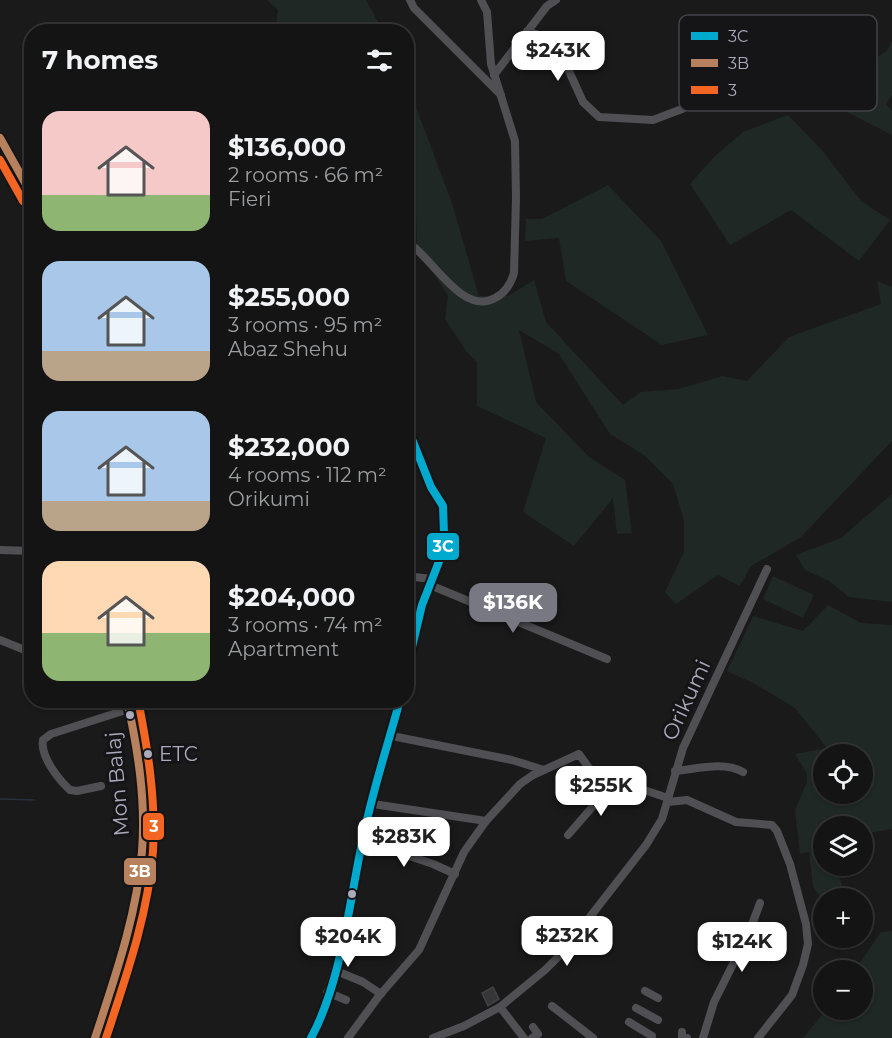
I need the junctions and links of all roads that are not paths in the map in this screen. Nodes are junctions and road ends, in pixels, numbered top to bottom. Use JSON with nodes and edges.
{"nodes":[{"id":1,"x":410,"y":0,"type":"edge"},
{"id":2,"x":480,"y":0,"type":"edge"},
{"id":3,"x":556,"y":0,"type":"edge"},
{"id":4,"x":527,"y":31,"type":"junction"},
{"id":5,"x":494,"y":75,"type":"junction"},
{"id":6,"x":501,"y":95,"type":"junction"},
{"id":7,"x":679,"y":110,"type":"edge"},
{"id":8,"x":0,"y":138,"type":"edge"},
{"id":9,"x":24,"y":182,"type":"edge"},
{"id":10,"x":414,"y":249,"type":"edge"},
{"id":11,"x":414,"y":443,"type":"edge"},
{"id":12,"x":0,"y":550,"type":"edge"},
{"id":13,"x":24,"y":551,"type":"edge"},
{"id":14,"x":767,"y":569,"type":"dead end"},
{"id":15,"x":414,"y":578,"type":"edge"},
{"id":16,"x":431,"y":582,"type":"junction"},
{"id":17,"x":414,"y":637,"type":"edge"},
{"id":18,"x":0,"y":640,"type":"edge"},
{"id":19,"x":24,"y":650,"type":"edge"},
{"id":20,"x":606,"y":658,"type":"dead end"},
{"id":21,"x":120,"y":708,"type":"edge"},
{"id":22,"x":129,"y":708,"type":"edge"},
{"id":23,"x":398,"y":708,"type":"edge"},
{"id":24,"x":392,"y":736,"type":"junction"},
{"id":25,"x":544,"y":770,"type":"junction"},
{"id":26,"x":675,"y":771,"type":"junction"},
{"id":27,"x":743,"y":772,"type":"dead end"},
{"id":28,"x":614,"y":782,"type":"junction"},
{"id":29,"x":101,"y":786,"type":"dead end"},
{"id":30,"x":668,"y":800,"type":"junction"},
{"id":31,"x":373,"y":804,"type":"junction"},
{"id":32,"x":486,"y":821,"type":"junction"},
{"id":33,"x":568,"y":835,"type":"dead end"},
{"id":34,"x":362,"y":840,"type":"junction"},
{"id":35,"x":455,"y":874,"type":"junction"},
{"id":36,"x":760,"y":903,"type":"dead end"},
{"id":37,"x":334,"y":970,"type":"junction"},
{"id":38,"x":645,"y":991,"type":"dead end"},
{"id":39,"x":327,"y":992,"type":"junction"},
{"id":40,"x":381,"y":994,"type":"junction"},
{"id":41,"x":658,"y":998,"type":"dead end"},
{"id":42,"x":346,"y":1000,"type":"dead end"},
{"id":43,"x":552,"y":1005,"type":"dead end"},
{"id":44,"x":500,"y":1007,"type":"junction"},
{"id":45,"x":636,"y":1008,"type":"dead end"},
{"id":46,"x":658,"y":1020,"type":"dead end"},
{"id":47,"x":629,"y":1022,"type":"dead end"},
{"id":48,"x":533,"y":1027,"type":"dead end"},
{"id":49,"x":652,"y":1036,"type":"dead end"},
{"id":50,"x":95,"y":1038,"type":"edge"},
{"id":51,"x":311,"y":1038,"type":"edge"},
{"id":52,"x":348,"y":1038,"type":"edge"},
{"id":53,"x":433,"y":1038,"type":"edge"},
{"id":54,"x":524,"y":1038,"type":"edge"},
{"id":55,"x":532,"y":1038,"type":"edge"},
{"id":56,"x":593,"y":1038,"type":"edge"},
{"id":57,"x":703,"y":1038,"type":"edge"},
{"id":58,"x":758,"y":1038,"type":"edge"}],
"edges":[{"from":1,"to":6,"type":"street"},
{"from":2,"to":5,"type":"street"},
{"from":3,"to":4,"type":"street"},
{"from":4,"to":5,"type":"street"},
{"from":4,"to":7,"type":"street"},
{"from":5,"to":6,"type":"street"},
{"from":6,"to":10,"type":"street"},
{"from":8,"to":9,"type":"main road"},
{"from":11,"to":16,"type":"street"},
{"from":12,"to":13,"type":"street"},
{"from":14,"to":26,"type":"street","name":"Orikumi"},
{"from":15,"to":16,"type":"street"},
{"from":16,"to":17,"type":"street"},
{"from":16,"to":20,"type":"street"},
{"from":18,"to":19,"type":"street"},
{"from":21,"to":29,"type":"street"},
{"from":22,"to":50,"type":"main road","name":"Mon Balaj"},
{"from":23,"to":24,"type":"street"},
{"from":24,"to":25,"type":"street"},
{"from":24,"to":31,"type":"street"},
{"from":25,"to":28,"type":"street"},
{"from":25,"to":32,"type":"street"},
{"from":26,"to":27,"type":"street"},
{"from":26,"to":30,"type":"street","name":"Orikumi"},
{"from":28,"to":30,"type":"street"},
{"from":28,"to":33,"type":"street"},
{"from":30,"to":44,"type":"street","name":"Orikumi"},
{"from":30,"to":58,"type":"street"},
{"from":31,"to":32,"type":"street"},
{"from":31,"to":34,"type":"street"},
{"from":32,"to":35,"type":"street"},
{"from":34,"to":35,"type":"street"},
{"from":34,"to":37,"type":"street"},
{"from":35,"to":40,"type":"street"},
{"from":36,"to":57,"type":"street"},
{"from":37,"to":39,"type":"street"},
{"from":37,"to":40,"type":"street"},
{"from":38,"to":41,"type":"street"},
{"from":39,"to":42,"type":"street"},
{"from":39,"to":51,"type":"street"},
{"from":40,"to":52,"type":"street"},
{"from":43,"to":56,"type":"street"},
{"from":44,"to":53,"type":"street","name":"Orikumi"},
{"from":44,"to":54,"type":"street"},
{"from":45,"to":46,"type":"street"},
{"from":47,"to":49,"type":"street"},
{"from":48,"to":55,"type":"street"}]}
